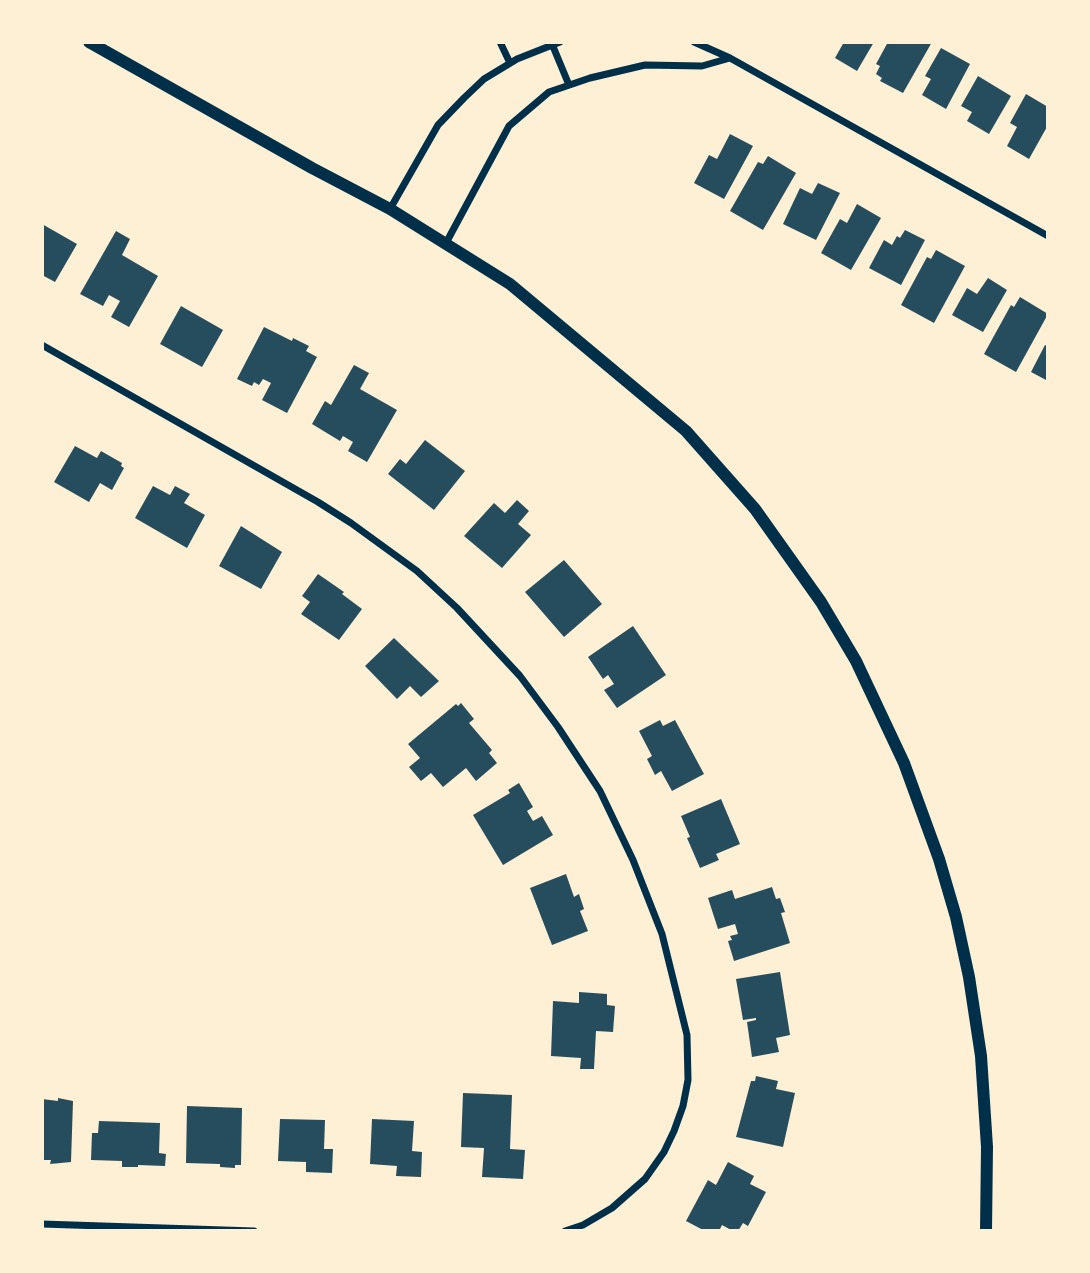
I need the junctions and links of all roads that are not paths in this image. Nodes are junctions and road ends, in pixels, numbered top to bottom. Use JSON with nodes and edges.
{"nodes":[{"id":1,"x":89,"y":42,"type":"edge"},
{"id":2,"x":500,"y":42,"type":"edge"},
{"id":3,"x":561,"y":42,"type":"edge"},
{"id":4,"x":694,"y":42,"type":"edge"},
{"id":5,"x":552,"y":44,"type":"junction"},
{"id":6,"x":730,"y":58,"type":"junction"},
{"id":7,"x":510,"y":63,"type":"junction"},
{"id":8,"x":569,"y":85,"type":"junction"},
{"id":9,"x":390,"y":209,"type":"junction"},
{"id":10,"x":1048,"y":236,"type":"edge"},
{"id":11,"x":446,"y":243,"type":"junction"},
{"id":12,"x":42,"y":345,"type":"edge"},
{"id":13,"x":42,"y":1224,"type":"edge"},
{"id":14,"x":254,"y":1231,"type":"edge"},
{"id":15,"x":565,"y":1231,"type":"edge"},
{"id":16,"x":986,"y":1231,"type":"edge"}],
"edges":[{"from":1,"to":9,"type":"street"},
{"from":2,"to":7,"type":"street"},
{"from":3,"to":5,"type":"street"},
{"from":4,"to":6,"type":"street"},
{"from":5,"to":7,"type":"street"},
{"from":5,"to":8,"type":"street"},
{"from":6,"to":8,"type":"street"},
{"from":6,"to":10,"type":"street"},
{"from":7,"to":9,"type":"street"},
{"from":8,"to":11,"type":"street"},
{"from":9,"to":11,"type":"street"},
{"from":11,"to":16,"type":"street"},
{"from":12,"to":15,"type":"street"},
{"from":13,"to":14,"type":"street"}]}
